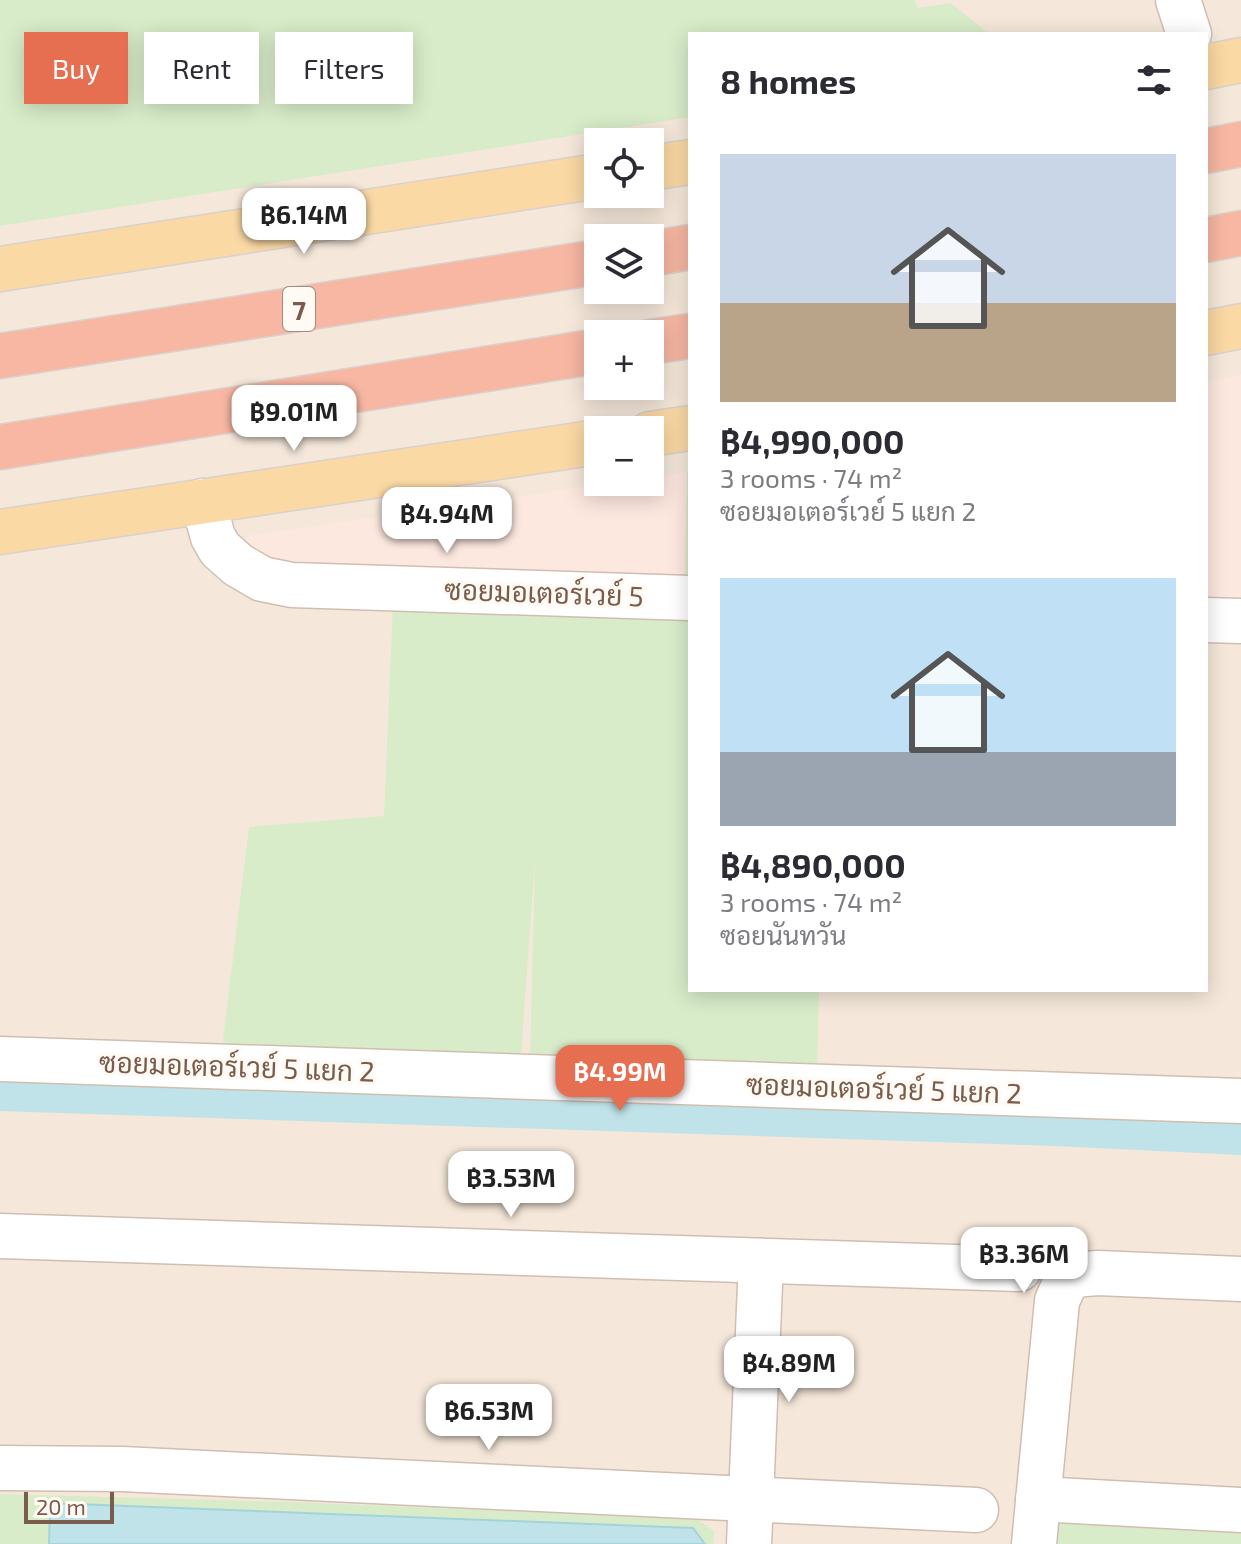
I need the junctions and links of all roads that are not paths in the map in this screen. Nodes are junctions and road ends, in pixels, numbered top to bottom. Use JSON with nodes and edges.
{"nodes":[{"id":1,"x":1241,"y":60,"type":"edge"},
{"id":2,"x":1208,"y":67,"type":"edge"},
{"id":3,"x":1241,"y":144,"type":"edge"},
{"id":4,"x":1208,"y":151,"type":"edge"},
{"id":5,"x":688,"y":162,"type":"edge"},
{"id":6,"x":664,"y":166,"type":"edge"},
{"id":7,"x":584,"y":178,"type":"edge"},
{"id":8,"x":1241,"y":233,"type":"edge"},
{"id":9,"x":1208,"y":240,"type":"edge"},
{"id":10,"x":688,"y":247,"type":"edge"},
{"id":11,"x":664,"y":252,"type":"edge"},
{"id":12,"x":584,"y":264,"type":"edge"},
{"id":13,"x":0,"y":269,"type":"edge"},
{"id":14,"x":1241,"y":326,"type":"edge"},
{"id":15,"x":1208,"y":333,"type":"edge"},
{"id":16,"x":688,"y":336,"type":"edge"},
{"id":17,"x":664,"y":340,"type":"edge"},
{"id":18,"x":584,"y":353,"type":"edge"},
{"id":19,"x":0,"y":356,"type":"edge"},
{"id":20,"x":688,"y":428,"type":"edge"},
{"id":21,"x":664,"y":432,"type":"edge"},
{"id":22,"x":584,"y":444,"type":"edge"},
{"id":23,"x":0,"y":447,"type":"edge"},
{"id":24,"x":203,"y":501,"type":"junction"},
{"id":25,"x":0,"y":532,"type":"edge"},
{"id":26,"x":688,"y":598,"type":"edge"},
{"id":27,"x":1208,"y":620,"type":"edge"},
{"id":28,"x":1241,"y":621,"type":"edge"},
{"id":29,"x":0,"y":1059,"type":"edge"},
{"id":30,"x":1241,"y":1101,"type":"edge"},
{"id":31,"x":0,"y":1236,"type":"edge"},
{"id":32,"x":761,"y":1261,"type":"junction"},
{"id":33,"x":1019,"y":1269,"type":"dead end"},
{"id":34,"x":1241,"y":1279,"type":"edge"},
{"id":35,"x":0,"y":1468,"type":"edge"},
{"id":36,"x":751,"y":1499,"type":"junction"},
{"id":37,"x":1038,"y":1499,"type":"junction"},
{"id":38,"x":976,"y":1510,"type":"dead end"},
{"id":39,"x":1241,"y":1510,"type":"edge"},
{"id":40,"x":749,"y":1544,"type":"edge"},
{"id":41,"x":1034,"y":1544,"type":"edge"}],
"edges":[{"from":1,"to":2,"type":"main road"},
{"from":3,"to":4,"type":"highway"},
{"from":5,"to":6,"type":"main road"},
{"from":7,"to":13,"type":"main road"},
{"from":8,"to":9,"type":"highway"},
{"from":10,"to":11,"type":"highway"},
{"from":12,"to":19,"type":"highway","number":"7"},
{"from":14,"to":15,"type":"main road"},
{"from":16,"to":17,"type":"highway"},
{"from":18,"to":23,"type":"highway"},
{"from":20,"to":21,"type":"main road"},
{"from":22,"to":24,"type":"main road"},
{"from":24,"to":25,"type":"main road"},
{"from":24,"to":26,"type":"street","name":"ซอยมอเตอร์เวย์ 5"},
{"from":27,"to":28,"type":"street"},
{"from":29,"to":30,"type":"street","name":"ซอยมอเตอร์เวย์ 5 แยก 2"},
{"from":31,"to":32,"type":"street"},
{"from":32,"to":33,"type":"street"},
{"from":32,"to":36,"type":"street"},
{"from":34,"to":37,"type":"street"},
{"from":35,"to":36,"type":"street"},
{"from":36,"to":38,"type":"street"},
{"from":36,"to":40,"type":"street"},
{"from":37,"to":39,"type":"street"},
{"from":37,"to":41,"type":"street"}]}
